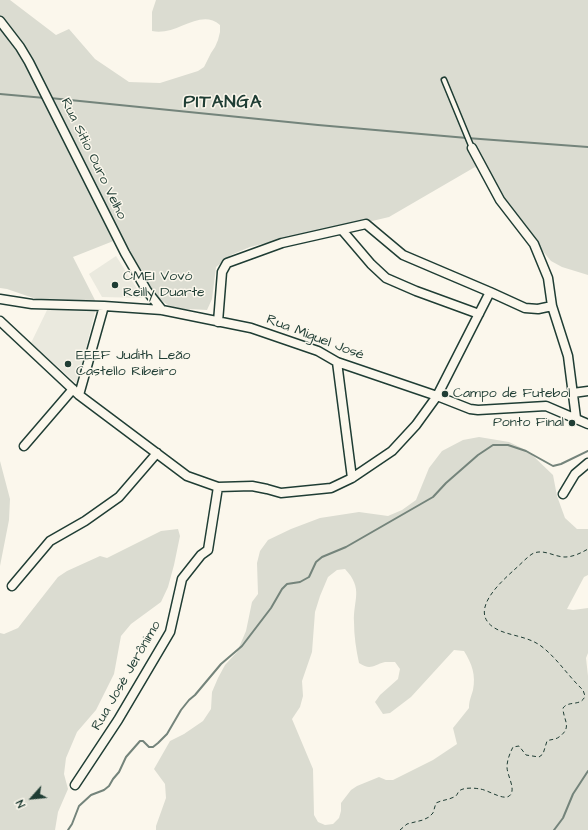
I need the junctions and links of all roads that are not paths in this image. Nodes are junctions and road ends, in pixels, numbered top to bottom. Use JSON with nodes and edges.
{"nodes":[{"id":1,"x":0,"y":21,"type":"edge"},
{"id":2,"x":444,"y":80,"type":"dead end"},
{"id":3,"x":472,"y":148,"type":"joint"},
{"id":4,"x":342,"y":230,"type":"junction"},
{"id":5,"x":490,"y":292,"type":"junction"},
{"id":6,"x":0,"y":299,"type":"edge"},
{"id":7,"x":104,"y":306,"type":"junction"},
{"id":8,"x":552,"y":306,"type":"junction"},
{"id":9,"x":162,"y":310,"type":"junction"},
{"id":10,"x":479,"y":314,"type":"junction"},
{"id":11,"x":0,"y":321,"type":"edge"},
{"id":12,"x":218,"y":322,"type":"junction"},
{"id":13,"x":337,"y":362,"type":"junction"},
{"id":14,"x":73,"y":389,"type":"junction"},
{"id":15,"x":588,"y":391,"type":"edge"},
{"id":16,"x":573,"y":393,"type":"junction"},
{"id":17,"x":79,"y":395,"type":"junction"},
{"id":18,"x":437,"y":396,"type":"junction"},
{"id":19,"x":576,"y":418,"type":"junction"},
{"id":20,"x":588,"y":424,"type":"edge"},
{"id":21,"x":24,"y":446,"type":"dead end"},
{"id":22,"x":157,"y":453,"type":"junction"},
{"id":23,"x":588,"y":462,"type":"edge"},
{"id":24,"x":352,"y":478,"type":"junction"},
{"id":25,"x":218,"y":487,"type":"junction"},
{"id":26,"x":564,"y":494,"type":"dead end"},
{"id":27,"x":12,"y":586,"type":"dead end"},
{"id":28,"x":75,"y":785,"type":"dead end"}],
"edges":[{"from":1,"to":9,"type":"street","name":"Rua Sitio Ouro Velho"},
{"from":2,"to":3,"type":"lane"},
{"from":3,"to":8,"type":"street"},
{"from":4,"to":5,"type":"street"},
{"from":4,"to":10,"type":"street"},
{"from":4,"to":12,"type":"street"},
{"from":5,"to":8,"type":"street"},
{"from":5,"to":10,"type":"street"},
{"from":6,"to":7,"type":"street","name":"Rua Miguel José"},
{"from":7,"to":9,"type":"street","name":"Rua Miguel José"},
{"from":7,"to":17,"type":"street"},
{"from":8,"to":16,"type":"street"},
{"from":9,"to":12,"type":"street","name":"Rua Miguel José"},
{"from":10,"to":18,"type":"street"},
{"from":11,"to":14,"type":"street"},
{"from":12,"to":13,"type":"street","name":"Rua Miguel José"},
{"from":13,"to":18,"type":"street","name":"Rua Miguel José"},
{"from":13,"to":24,"type":"street"},
{"from":14,"to":17,"type":"street"},
{"from":14,"to":21,"type":"street"},
{"from":15,"to":16,"type":"street"},
{"from":16,"to":19,"type":"street"},
{"from":17,"to":22,"type":"street"},
{"from":18,"to":19,"type":"street","name":"Rua Miguel José"},
{"from":18,"to":24,"type":"street"},
{"from":19,"to":20,"type":"street","name":"Rua Miguel José"},
{"from":22,"to":25,"type":"street"},
{"from":22,"to":27,"type":"street"},
{"from":23,"to":26,"type":"street"},
{"from":24,"to":25,"type":"street"},
{"from":25,"to":28,"type":"street","name":"Rua José Jerônimo"}]}
